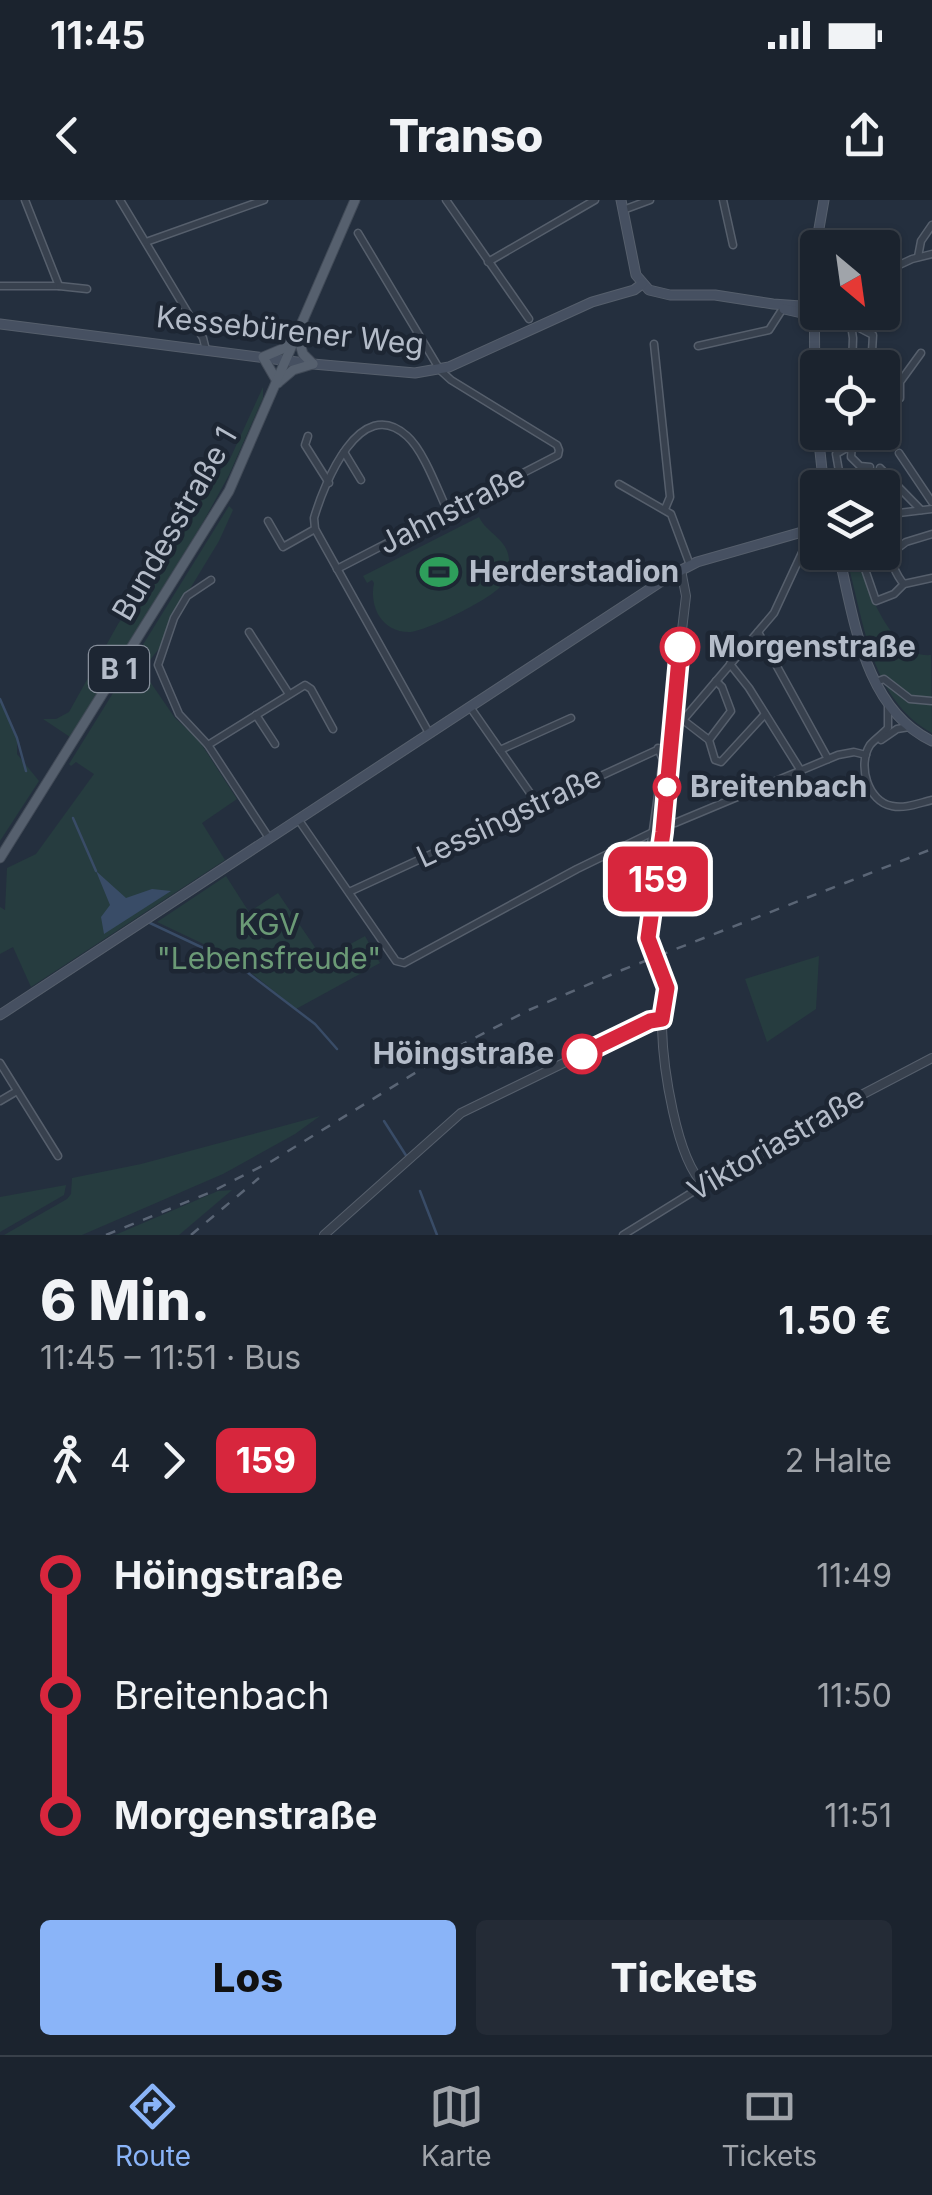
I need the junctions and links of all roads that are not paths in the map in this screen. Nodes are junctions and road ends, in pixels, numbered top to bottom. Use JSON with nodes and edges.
{"nodes":[{"id":1,"x":25,"y":200,"type":"edge"},
{"id":2,"x":120,"y":200,"type":"edge"},
{"id":3,"x":264,"y":200,"type":"edge"},
{"id":4,"x":355,"y":200,"type":"edge"},
{"id":5,"x":446,"y":200,"type":"edge"},
{"id":6,"x":595,"y":200,"type":"edge"},
{"id":7,"x":650,"y":200,"type":"edge"},
{"id":8,"x":723,"y":200,"type":"edge"},
{"id":9,"x":824,"y":200,"type":"edge"},
{"id":10,"x":622,"y":205,"type":"edge"},
{"id":11,"x":932,"y":225,"type":"edge"},
{"id":12,"x":818,"y":230,"type":"edge"},
{"id":13,"x":358,"y":233,"type":"dead end"},
{"id":14,"x":146,"y":242,"type":"junction"},
{"id":15,"x":733,"y":244,"type":"dead end"},
{"id":16,"x":932,"y":254,"type":"edge"},
{"id":17,"x":918,"y":257,"type":"junction"},
{"id":18,"x":488,"y":262,"type":"junction"},
{"id":19,"x":900,"y":265,"type":"edge"},
{"id":20,"x":0,"y":286,"type":"edge"},
{"id":21,"x":59,"y":286,"type":"junction"},
{"id":22,"x":645,"y":287,"type":"junction"},
{"id":23,"x":87,"y":289,"type":"dead end"},
{"id":24,"x":781,"y":306,"type":"junction"},
{"id":25,"x":800,"y":306,"type":"edge"},
{"id":26,"x":529,"y":320,"type":"dead end"},
{"id":27,"x":0,"y":324,"type":"edge"},
{"id":28,"x":814,"y":330,"type":"edge"},
{"id":29,"x":863,"y":330,"type":"edge"},
{"id":30,"x":297,"y":334,"type":"junction"},
{"id":31,"x":654,"y":344,"type":"dead end"},
{"id":32,"x":698,"y":346,"type":"dead end"},
{"id":33,"x":872,"y":350,"type":"edge"},
{"id":34,"x":206,"y":351,"type":"junction"},
{"id":35,"x":921,"y":353,"type":"dead end"},
{"id":36,"x":263,"y":357,"type":"junction"},
{"id":37,"x":286,"y":361,"type":"junction"},
{"id":38,"x":314,"y":364,"type":"junction"},
{"id":39,"x":440,"y":370,"type":"junction"},
{"id":40,"x":900,"y":382,"type":"edge"},
{"id":41,"x":278,"y":383,"type":"junction"},
{"id":42,"x":308,"y":436,"type":"dead end"},
{"id":43,"x":850,"y":450,"type":"edge"},
{"id":44,"x":344,"y":452,"type":"junction"},
{"id":45,"x":899,"y":454,"type":"dead end"},
{"id":46,"x":878,"y":469,"type":"joint"},
{"id":47,"x":822,"y":470,"type":"edge"},
{"id":48,"x":362,"y":480,"type":"dead end"},
{"id":49,"x":329,"y":483,"type":"junction"},
{"id":50,"x":619,"y":484,"type":"dead end"},
{"id":51,"x":928,"y":507,"type":"edge"},
{"id":52,"x":665,"y":509,"type":"junction"},
{"id":53,"x":448,"y":512,"type":"junction"},
{"id":54,"x":900,"y":512,"type":"edge"},
{"id":55,"x":932,"y":520,"type":"edge"},
{"id":56,"x":268,"y":521,"type":"dead end"},
{"id":57,"x":315,"y":529,"type":"junction"},
{"id":58,"x":932,"y":534,"type":"edge"},
{"id":59,"x":800,"y":539,"type":"edge"},
{"id":60,"x":900,"y":546,"type":"edge"},
{"id":61,"x":800,"y":557,"type":"edge"},
{"id":62,"x":685,"y":567,"type":"junction"},
{"id":63,"x":337,"y":569,"type":"junction"},
{"id":64,"x":841,"y":570,"type":"edge"},
{"id":65,"x":865,"y":570,"type":"edge"},
{"id":66,"x":894,"y":570,"type":"edge"},
{"id":67,"x":211,"y":580,"type":"dead end"},
{"id":68,"x":931,"y":581,"type":"edge"},
{"id":69,"x":904,"y":584,"type":"junction"},
{"id":70,"x":249,"y":632,"type":"dead end"},
{"id":71,"x":758,"y":632,"type":"junction"},
{"id":72,"x":730,"y":664,"type":"junction"},
{"id":73,"x":716,"y":681,"type":"junction"},
{"id":74,"x":876,"y":682,"type":"junction"},
{"id":75,"x":288,"y":694,"type":"junction"},
{"id":76,"x":886,"y":701,"type":"junction"},
{"id":77,"x":932,"y":701,"type":"edge"},
{"id":78,"x":470,"y":706,"type":"junction"},
{"id":79,"x":765,"y":714,"type":"junction"},
{"id":80,"x":256,"y":715,"type":"junction"},
{"id":81,"x":571,"y":718,"type":"dead end"},
{"id":82,"x":682,"y":720,"type":"junction"},
{"id":83,"x":671,"y":724,"type":"junction"},
{"id":84,"x":909,"y":727,"type":"junction"},
{"id":85,"x":333,"y":729,"type":"dead end"},
{"id":86,"x":429,"y":733,"type":"junction"},
{"id":87,"x":708,"y":740,"type":"junction"},
{"id":88,"x":932,"y":741,"type":"edge"},
{"id":89,"x":275,"y":744,"type":"dead end"},
{"id":90,"x":670,"y":744,"type":"junction"},
{"id":91,"x":208,"y":745,"type":"junction"},
{"id":92,"x":658,"y":748,"type":"junction"},
{"id":93,"x":500,"y":750,"type":"junction"},
{"id":94,"x":866,"y":755,"type":"junction"},
{"id":95,"x":828,"y":759,"type":"junction"},
{"id":96,"x":801,"y":771,"type":"junction"},
{"id":97,"x":932,"y":800,"type":"edge"},
{"id":98,"x":537,"y":803,"type":"junction"},
{"id":99,"x":298,"y":819,"type":"junction"},
{"id":100,"x":664,"y":824,"type":"junction"},
{"id":101,"x":653,"y":832,"type":"junction"},
{"id":102,"x":270,"y":838,"type":"junction"},
{"id":103,"x":0,"y":858,"type":"edge"},
{"id":104,"x":647,"y":872,"type":"dead end"},
{"id":105,"x":349,"y":892,"type":"junction"},
{"id":106,"x":649,"y":941,"type":"tunnel mouth"},
{"id":107,"x":665,"y":982,"type":"tunnel mouth"},
{"id":108,"x":0,"y":1014,"type":"edge"},
{"id":109,"x":662,"y":1019,"type":"junction"},
{"id":110,"x":932,"y":1058,"type":"edge"},
{"id":111,"x":0,"y":1063,"type":"edge"},
{"id":112,"x":17,"y":1091,"type":"junction"},
{"id":113,"x":0,"y":1102,"type":"edge"},
{"id":114,"x":58,"y":1156,"type":"dead end"},
{"id":115,"x":704,"y":1185,"type":"junction"},
{"id":116,"x":324,"y":1235,"type":"edge"},
{"id":117,"x":623,"y":1235,"type":"edge"}],
"edges":[{"from":1,"to":21,"type":"street"},
{"from":2,"to":14,"type":"street"},
{"from":3,"to":14,"type":"street"},
{"from":4,"to":30,"type":"main road","number":"B 1"},
{"from":5,"to":18,"type":"street"},
{"from":6,"to":18,"type":"street"},
{"from":7,"to":10,"type":"street"},
{"from":8,"to":15,"type":"street"},
{"from":9,"to":12,"type":"main road"},
{"from":10,"to":22,"type":"main road"},
{"from":11,"to":17,"type":"street"},
{"from":13,"to":39,"type":"street"},
{"from":14,"to":34,"type":"street"},
{"from":16,"to":17,"type":"street"},
{"from":17,"to":19,"type":"street"},
{"from":18,"to":26,"type":"street"},
{"from":20,"to":21,"type":"street"},
{"from":21,"to":23,"type":"street"},
{"from":22,"to":24,"type":"main road","name":"Kessebürener Weg"},
{"from":22,"to":39,"type":"main road","name":"Kessebürener Weg"},
{"from":24,"to":25,"type":"main road","name":"Kessebürener Weg"},
{"from":24,"to":32,"type":"street"},
{"from":27,"to":34,"type":"main road","name":"Kessebürener Weg"},
{"from":28,"to":47,"type":"main road"},
{"from":29,"to":33,"type":"street"},
{"from":30,"to":36,"type":"main road"},
{"from":30,"to":37,"type":"main road","number":"B 1"},
{"from":30,"to":38,"type":"main road"},
{"from":31,"to":52,"type":"street"},
{"from":34,"to":36,"type":"main road","name":"Kessebürener Weg"},
{"from":35,"to":40,"type":"street"},
{"from":36,"to":37,"type":"main road","name":"Kessebürener Weg"},
{"from":36,"to":41,"type":"main road"},
{"from":37,"to":38,"type":"main road","name":"Kessebürener Weg"},
{"from":37,"to":41,"type":"main road","name":"Bundesstraße 1","number":"B 1"},
{"from":38,"to":39,"type":"main road","name":"Kessebürener Weg"},
{"from":38,"to":41,"type":"main road"},
{"from":39,"to":53,"type":"street","name":"Jahnstraße"},
{"from":41,"to":103,"type":"main road","name":"Bundesstraße 1","number":"B 1"},
{"from":42,"to":49,"type":"street"},
{"from":43,"to":46,"type":"street"},
{"from":44,"to":48,"type":"street"},
{"from":44,"to":49,"type":"street"},
{"from":44,"to":53,"type":"street"},
{"from":45,"to":51,"type":"street"},
{"from":46,"to":51,"type":"street"},
{"from":49,"to":57,"type":"street"},
{"from":50,"to":52,"type":"street"},
{"from":51,"to":54,"type":"street"},
{"from":51,"to":55,"type":"street"},
{"from":52,"to":62,"type":"street"},
{"from":53,"to":63,"type":"street","name":"Jahnstraße"},
{"from":56,"to":57,"type":"street"},
{"from":57,"to":63,"type":"street"},
{"from":58,"to":60,"type":"street"},
{"from":59,"to":62,"type":"main road"},
{"from":61,"to":71,"type":"street"},
{"from":62,"to":78,"type":"main road"},
{"from":62,"to":83,"type":"street"},
{"from":63,"to":86,"type":"street"},
{"from":64,"to":74,"type":"main road"},
{"from":65,"to":69,"type":"street"},
{"from":66,"to":69,"type":"street"},
{"from":67,"to":91,"type":"street"},
{"from":68,"to":69,"type":"street"},
{"from":70,"to":75,"type":"street"},
{"from":71,"to":72,"type":"street"},
{"from":71,"to":95,"type":"street"},
{"from":72,"to":73,"type":"street"},
{"from":72,"to":79,"type":"street"},
{"from":73,"to":82,"type":"street"},
{"from":73,"to":87,"type":"street"},
{"from":74,"to":76,"type":"main road"},
{"from":74,"to":77,"type":"street"},
{"from":75,"to":80,"type":"street"},
{"from":75,"to":85,"type":"street"},
{"from":76,"to":84,"type":"main road"},
{"from":76,"to":94,"type":"street"},
{"from":78,"to":86,"type":"main road"},
{"from":78,"to":93,"type":"street"},
{"from":79,"to":87,"type":"street"},
{"from":79,"to":96,"type":"street"},
{"from":80,"to":89,"type":"street"},
{"from":80,"to":91,"type":"street"},
{"from":81,"to":93,"type":"street"},
{"from":82,"to":83,"type":"street"},
{"from":82,"to":87,"type":"street"},
{"from":83,"to":90,"type":"street"},
{"from":84,"to":88,"type":"main road"},
{"from":84,"to":94,"type":"street"},
{"from":86,"to":99,"type":"main road"},
{"from":90,"to":92,"type":"street","name":"Lessingstraße"},
{"from":90,"to":100,"type":"street"},
{"from":91,"to":102,"type":"street"},
{"from":92,"to":98,"type":"street","name":"Lessingstraße"},
{"from":92,"to":101,"type":"street"},
{"from":93,"to":98,"type":"street"},
{"from":94,"to":95,"type":"street"},
{"from":94,"to":97,"type":"street"},
{"from":95,"to":96,"type":"street"},
{"from":96,"to":100,"type":"street"},
{"from":98,"to":105,"type":"street","name":"Lessingstraße"},
{"from":99,"to":102,"type":"main road"},
{"from":99,"to":105,"type":"street"},
{"from":100,"to":106,"type":"street"},
{"from":101,"to":104,"type":"street"},
{"from":101,"to":105,"type":"street"},
{"from":102,"to":108,"type":"main road"},
{"from":107,"to":109,"type":"street"},
{"from":109,"to":115,"type":"street"},
{"from":109,"to":116,"type":"street"},
{"from":110,"to":115,"type":"street","name":"Viktoriastraße"},
{"from":111,"to":112,"type":"street"},
{"from":112,"to":113,"type":"street"},
{"from":112,"to":114,"type":"street"},
{"from":115,"to":117,"type":"street","name":"Viktoriastraße"}]}
